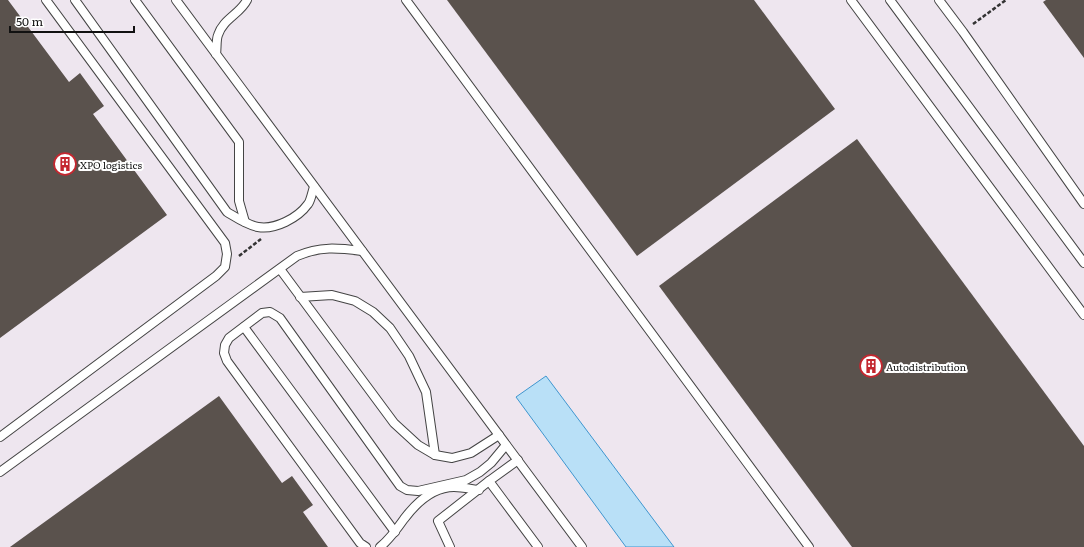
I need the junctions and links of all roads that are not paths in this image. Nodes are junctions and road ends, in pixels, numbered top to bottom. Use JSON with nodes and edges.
{"nodes":[{"id":1,"x":46,"y":0,"type":"edge"},
{"id":2,"x":75,"y":0,"type":"edge"},
{"id":3,"x":135,"y":0,"type":"edge"},
{"id":4,"x":176,"y":0,"type":"edge"},
{"id":5,"x":247,"y":0,"type":"edge"},
{"id":6,"x":406,"y":0,"type":"edge"},
{"id":7,"x":850,"y":0,"type":"edge"},
{"id":8,"x":890,"y":0,"type":"edge"},
{"id":9,"x":938,"y":0,"type":"edge"},
{"id":10,"x":216,"y":54,"type":"junction"},
{"id":11,"x":314,"y":186,"type":"junction"},
{"id":12,"x":1084,"y":204,"type":"edge"},
{"id":13,"x":245,"y":222,"type":"junction"},
{"id":14,"x":362,"y":251,"type":"junction"},
{"id":15,"x":1084,"y":263,"type":"edge"},
{"id":16,"x":280,"y":269,"type":"junction"},
{"id":17,"x":300,"y":297,"type":"junction"},
{"id":18,"x":1084,"y":315,"type":"edge"},
{"id":19,"x":244,"y":327,"type":"junction"},
{"id":20,"x":499,"y":435,"type":"junction"},
{"id":21,"x":0,"y":437,"type":"edge"},
{"id":22,"x":506,"y":445,"type":"junction"},
{"id":23,"x":435,"y":456,"type":"junction"},
{"id":24,"x":518,"y":460,"type":"junction"},
{"id":25,"x":0,"y":472,"type":"edge"},
{"id":26,"x":489,"y":481,"type":"junction"},
{"id":27,"x":479,"y":490,"type":"junction"},
{"id":28,"x":395,"y":532,"type":"junction"},
{"id":29,"x":388,"y":544,"type":"edge"},
{"id":30,"x":366,"y":547,"type":"edge"},
{"id":31,"x":380,"y":547,"type":"edge"},
{"id":32,"x":450,"y":547,"type":"edge"},
{"id":33,"x":538,"y":547,"type":"edge"},
{"id":34,"x":582,"y":547,"type":"edge"},
{"id":35,"x":809,"y":547,"type":"edge"}],
"edges":[{"from":1,"to":21,"type":"lane"},
{"from":2,"to":13,"type":"lane"},
{"from":3,"to":13,"type":"lane"},
{"from":4,"to":10,"type":"lane"},
{"from":5,"to":10,"type":"lane"},
{"from":6,"to":35,"type":"lane"},
{"from":7,"to":18,"type":"lane"},
{"from":8,"to":15,"type":"lane"},
{"from":9,"to":12,"type":"lane"},
{"from":10,"to":11,"type":"lane"},
{"from":11,"to":13,"type":"lane"},
{"from":11,"to":14,"type":"lane"},
{"from":14,"to":16,"type":"lane"},
{"from":14,"to":20,"type":"lane"},
{"from":16,"to":17,"type":"lane"},
{"from":16,"to":25,"type":"lane"},
{"from":17,"to":23,"type":"lane"},
{"from":17,"to":23,"type":"lane"},
{"from":19,"to":22,"type":"lane"},
{"from":19,"to":28,"type":"lane"},
{"from":19,"to":30,"type":"lane"},
{"from":20,"to":22,"type":"lane"},
{"from":20,"to":23,"type":"lane"},
{"from":22,"to":24,"type":"lane"},
{"from":24,"to":26,"type":"lane"},
{"from":24,"to":34,"type":"lane"},
{"from":26,"to":27,"type":"lane"},
{"from":26,"to":33,"type":"lane"},
{"from":27,"to":28,"type":"lane"},
{"from":27,"to":32,"type":"lane"},
{"from":28,"to":29,"type":"lane"},
{"from":29,"to":31,"type":"lane"}]}
